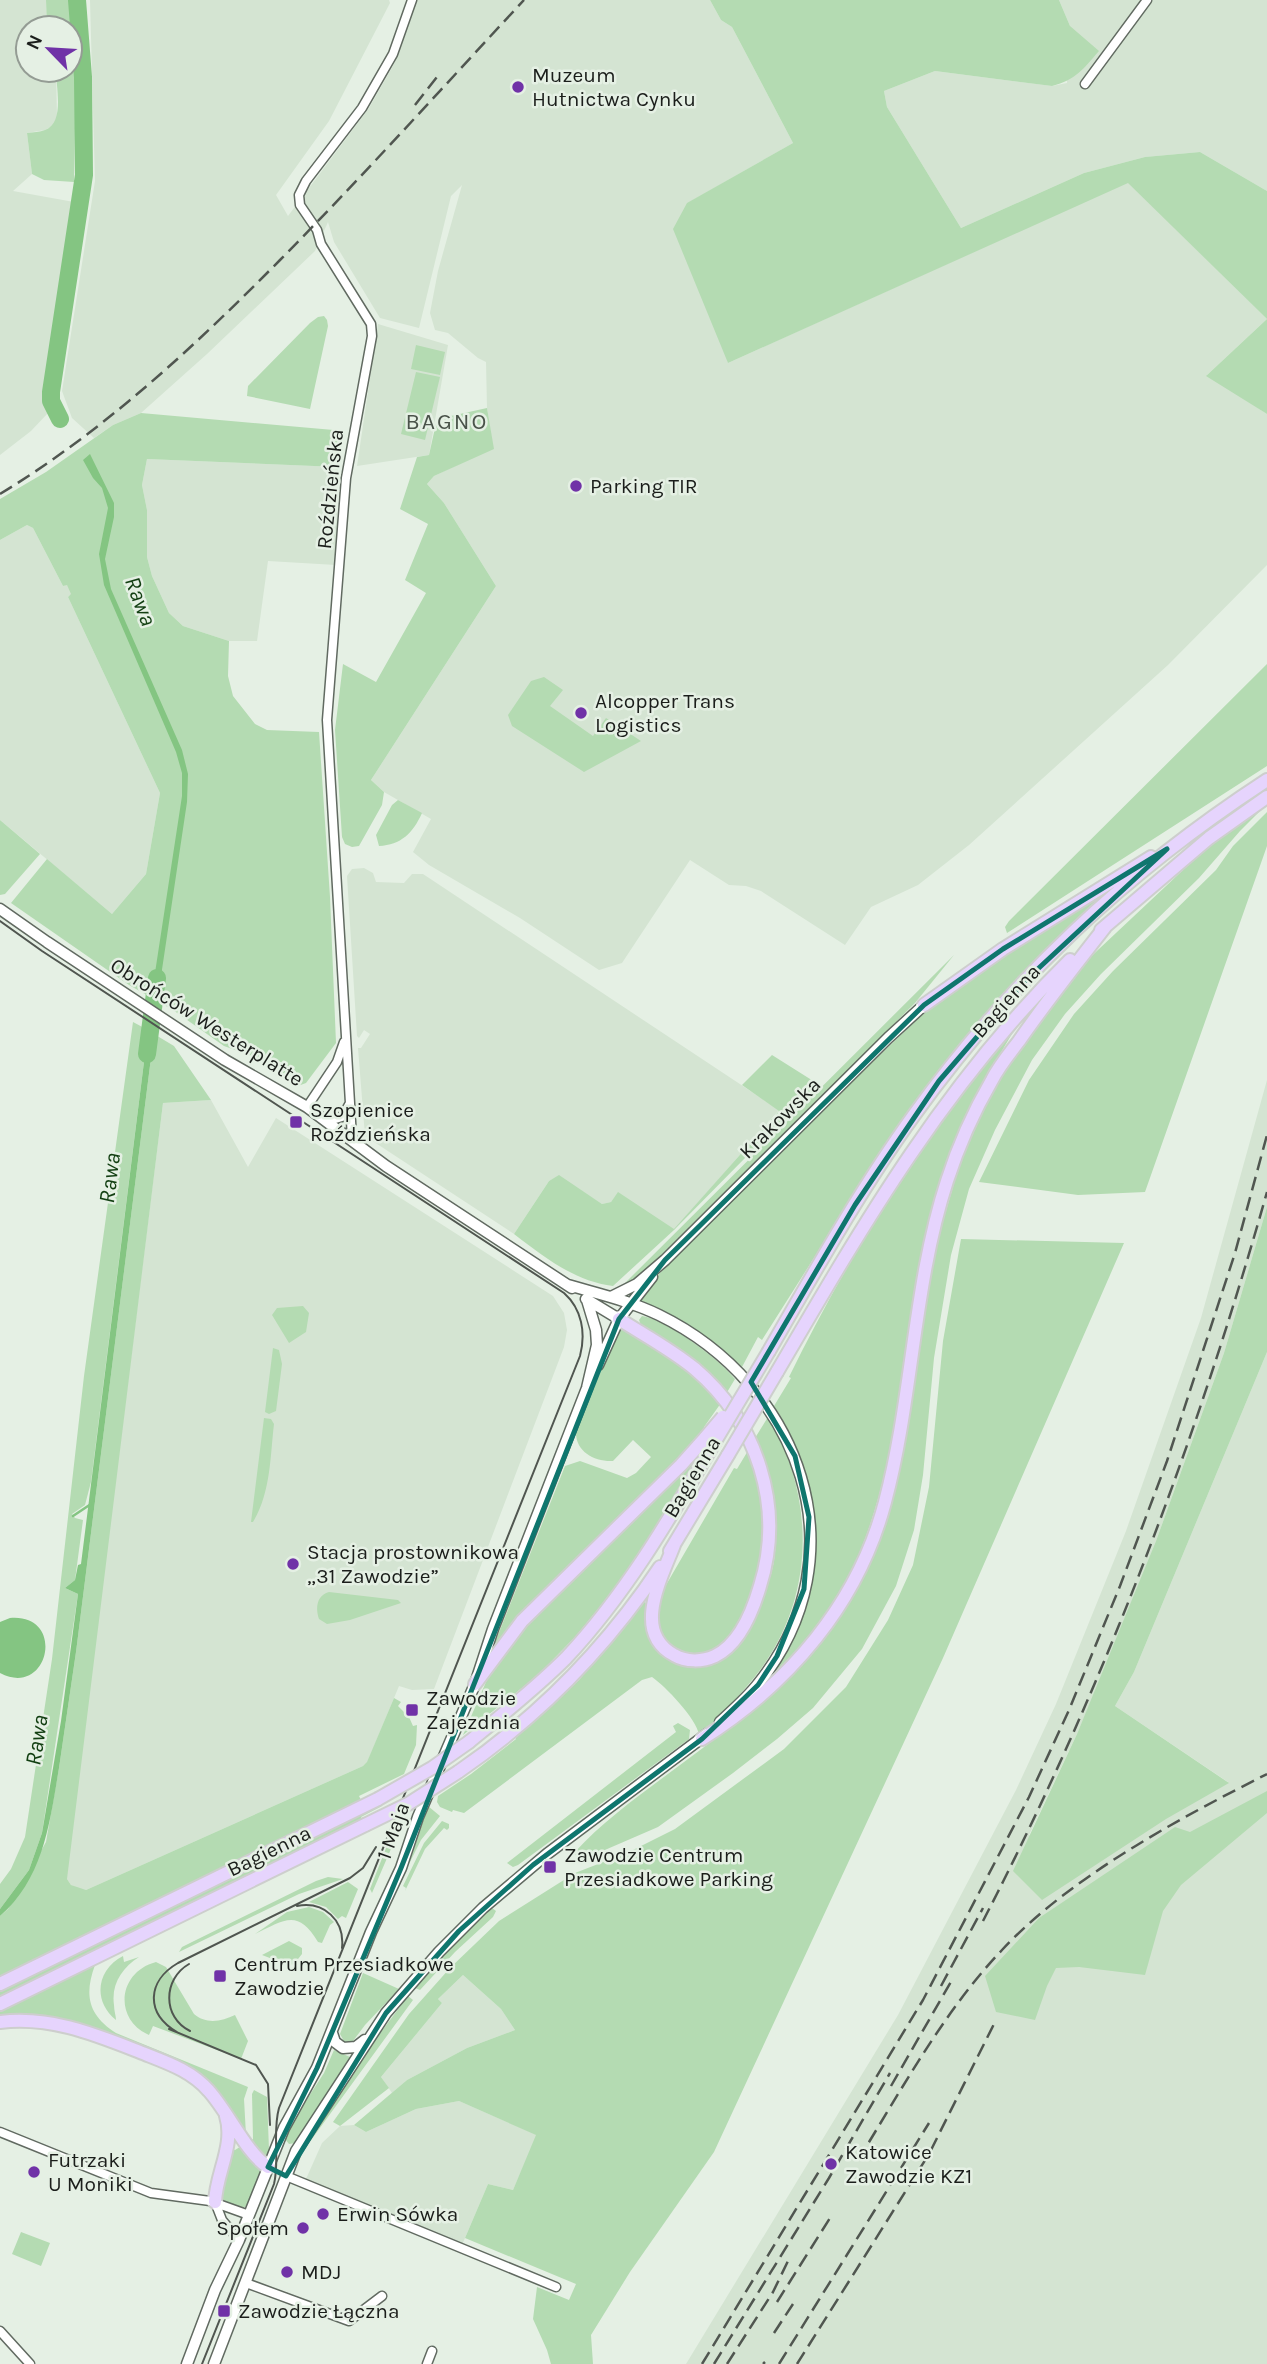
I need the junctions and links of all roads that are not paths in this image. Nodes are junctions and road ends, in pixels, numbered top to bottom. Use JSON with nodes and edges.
{"nodes":[{"id":1,"x":412,"y":0,"type":"edge"},
{"id":2,"x":1147,"y":0,"type":"edge"},
{"id":3,"x":1085,"y":84,"type":"dead end"},
{"id":4,"x":1267,"y":780,"type":"edge"},
{"id":5,"x":1267,"y":797,"type":"edge"},
{"id":6,"x":1167,"y":849,"type":"junction"},
{"id":7,"x":0,"y":908,"type":"edge"},
{"id":8,"x":1105,"y":927,"type":"junction"},
{"id":9,"x":925,"y":1005,"type":"joint"},
{"id":10,"x":346,"y":1035,"type":"junction"},
{"id":11,"x":350,"y":1103,"type":"junction"},
{"id":12,"x":307,"y":1107,"type":"junction"},
{"id":13,"x":329,"y":1121,"type":"junction"},
{"id":14,"x":352,"y":1139,"type":"junction"},
{"id":15,"x":665,"y":1260,"type":"junction"},
{"id":16,"x":568,"y":1285,"type":"junction"},
{"id":17,"x":611,"y":1297,"type":"junction"},
{"id":18,"x":587,"y":1300,"type":"junction"},
{"id":19,"x":631,"y":1303,"type":"junction"},
{"id":20,"x":619,"y":1319,"type":"junction"},
{"id":21,"x":587,"y":1388,"type":"junction"},
{"id":22,"x":710,"y":1440,"type":"junction"},
{"id":23,"x":674,"y":1545,"type":"junction"},
{"id":24,"x":475,"y":1684,"type":"junction"},
{"id":25,"x":702,"y":1739,"type":"junction"},
{"id":26,"x":0,"y":1984,"type":"edge"},
{"id":27,"x":0,"y":2004,"type":"edge"},
{"id":28,"x":0,"y":2022,"type":"edge"},
{"id":29,"x":331,"y":2032,"type":"junction"},
{"id":30,"x":370,"y":2036,"type":"junction"},
{"id":31,"x":225,"y":2112,"type":"junction"},
{"id":32,"x":0,"y":2132,"type":"edge"},
{"id":33,"x":268,"y":2167,"type":"junction"},
{"id":34,"x":286,"y":2176,"type":"junction"},
{"id":35,"x":215,"y":2202,"type":"junction"},
{"id":36,"x":249,"y":2215,"type":"junction"},
{"id":37,"x":239,"y":2240,"type":"junction"},
{"id":38,"x":246,"y":2283,"type":"junction"},
{"id":39,"x":556,"y":2287,"type":"dead end"},
{"id":40,"x":382,"y":2296,"type":"dead end"},
{"id":41,"x":0,"y":2331,"type":"edge"},
{"id":42,"x":432,"y":2351,"type":"dead end"},
{"id":43,"x":30,"y":2364,"type":"edge"},
{"id":44,"x":187,"y":2364,"type":"edge"},
{"id":45,"x":214,"y":2364,"type":"edge"},
{"id":46,"x":427,"y":2364,"type":"edge"}],
"edges":[{"from":1,"to":10,"type":"street","name":"Roździeńska"},
{"from":2,"to":3,"type":"street"},
{"from":4,"to":6,"type":"main road","name":"Bagienna"},
{"from":5,"to":8,"type":"main road","name":"Bagienna"},
{"from":6,"to":9,"type":"main road"},
{"from":6,"to":22,"type":"main road","name":"Bagienna","bridge":true},
{"from":7,"to":12,"type":"street","name":"Obrońców Westerplatte"},
{"from":8,"to":23,"type":"main road","name":"Bagienna","bridge":true},
{"from":8,"to":25,"type":"main road"},
{"from":9,"to":15,"type":"street","name":"Krakowska"},
{"from":10,"to":11,"type":"street","name":"Roździeńska"},
{"from":10,"to":12,"type":"street","name":"Roździeńska"},
{"from":11,"to":13,"type":"street"},
{"from":11,"to":14,"type":"street","name":"Roździeńska"},
{"from":12,"to":13,"type":"street","name":"Obrońców Westerplatte"},
{"from":13,"to":14,"type":"street","name":"Obrońców Westerplatte"},
{"from":14,"to":16,"type":"street","name":"Obrońców Westerplatte"},
{"from":15,"to":17,"type":"street","name":"Krakowska"},
{"from":15,"to":19,"type":"street","name":"Krakowska"},
{"from":16,"to":17,"type":"street","name":"Obrońców Westerplatte"},
{"from":16,"to":18,"type":"street","name":"Obrońców Westerplatte"},
{"from":17,"to":19,"type":"street","name":"Obrońców Westerplatte"},
{"from":18,"to":20,"type":"street","name":"Obrońców Westerplatte"},
{"from":18,"to":21,"type":"street","name":"1 Maja"},
{"from":19,"to":20,"type":"street","name":"Krakowska"},
{"from":19,"to":25,"type":"street","name":"Obrońców Westerplatte"},
{"from":20,"to":21,"type":"street","name":"Krakowska"},
{"from":20,"to":23,"type":"main road"},
{"from":21,"to":24,"type":"street","name":"1 Maja"},
{"from":22,"to":24,"type":"main road"},
{"from":22,"to":26,"type":"main road","name":"Bagienna","bridge":true},
{"from":23,"to":27,"type":"main road","name":"Bagienna","bridge":true},
{"from":24,"to":29,"type":"street","name":"1 Maja"},
{"from":25,"to":30,"type":"street"},
{"from":28,"to":31,"type":"main road"},
{"from":29,"to":30,"type":"street"},
{"from":29,"to":33,"type":"street","name":"1 Maja"},
{"from":30,"to":34,"type":"street"},
{"from":31,"to":33,"type":"main road"},
{"from":31,"to":35,"type":"main road"},
{"from":32,"to":35,"type":"street"},
{"from":33,"to":34,"type":"street"},
{"from":33,"to":36,"type":"street","name":"1 Maja"},
{"from":34,"to":38,"type":"street"},
{"from":34,"to":39,"type":"street"},
{"from":35,"to":36,"type":"street"},
{"from":35,"to":37,"type":"street"},
{"from":36,"to":37,"type":"street","name":"1 Maja"},
{"from":37,"to":44,"type":"street","name":"1 Maja"},
{"from":38,"to":40,"type":"street"},
{"from":38,"to":45,"type":"street"},
{"from":41,"to":43,"type":"street"},
{"from":42,"to":46,"type":"street"}]}
